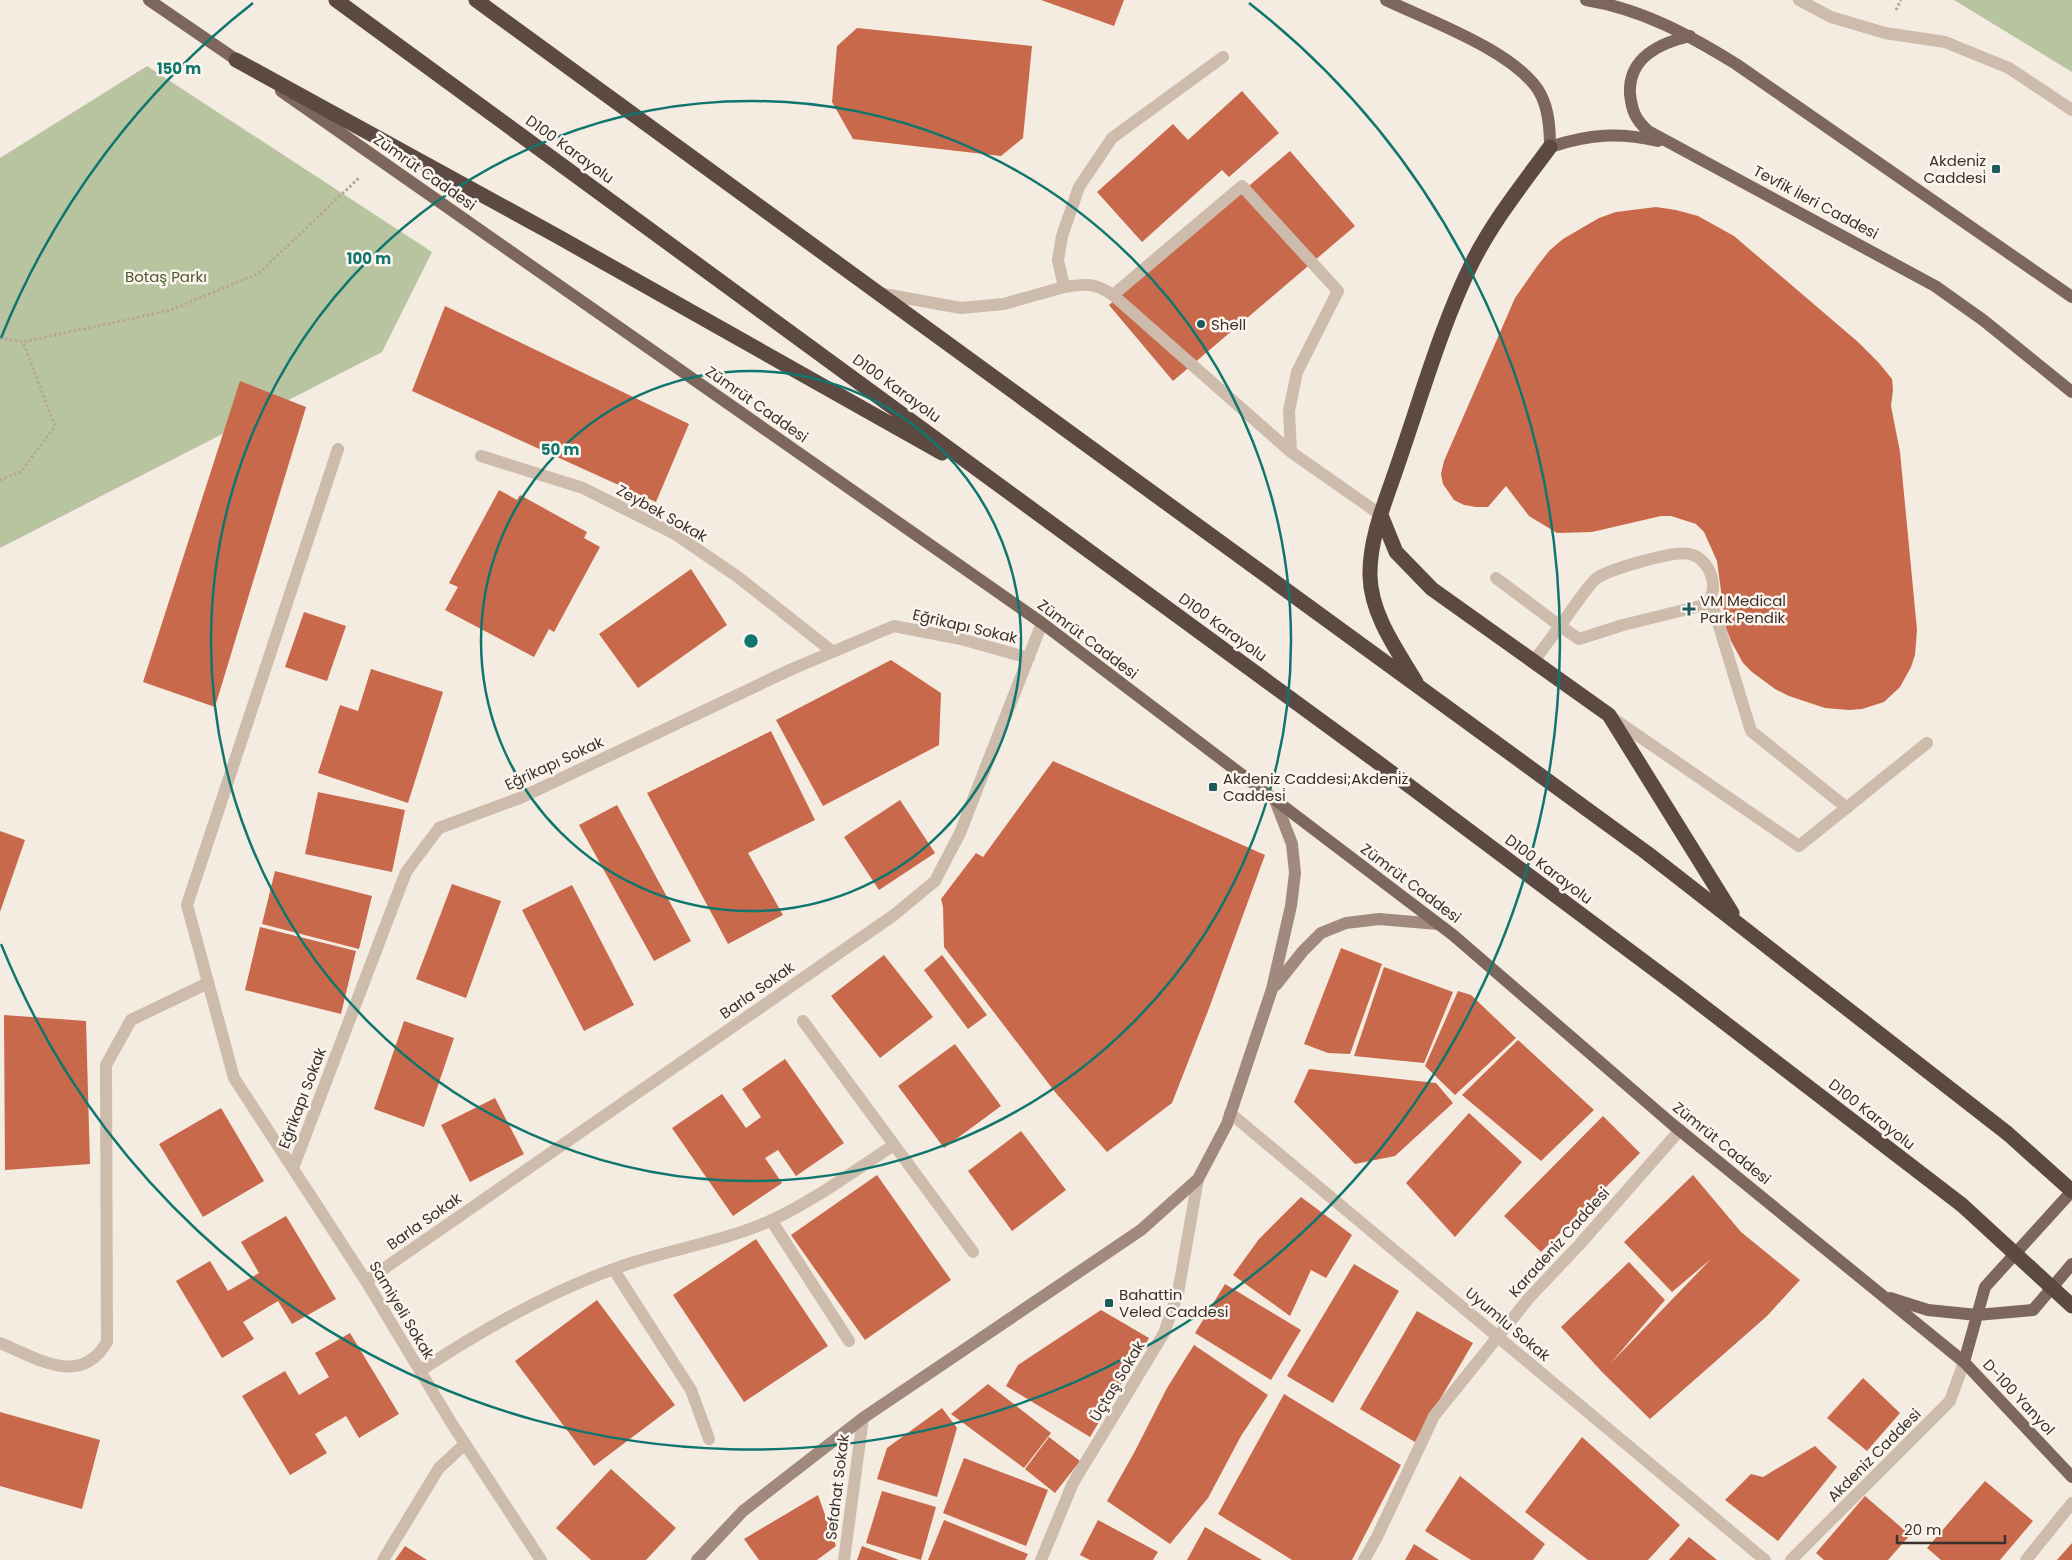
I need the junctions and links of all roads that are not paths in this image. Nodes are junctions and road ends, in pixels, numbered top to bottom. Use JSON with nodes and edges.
{"nodes":[{"id":1,"x":149,"y":0,"type":"edge"},
{"id":2,"x":336,"y":0,"type":"edge"},
{"id":3,"x":476,"y":0,"type":"edge"},
{"id":4,"x":1386,"y":0,"type":"edge"},
{"id":5,"x":1586,"y":0,"type":"edge"},
{"id":6,"x":1799,"y":0,"type":"edge"},
{"id":7,"x":1690,"y":36,"type":"junction"},
{"id":8,"x":1223,"y":57,"type":"dead end"},
{"id":9,"x":236,"y":60,"type":"junction"},
{"id":10,"x":2072,"y":110,"type":"edge"},
{"id":11,"x":1672,"y":145,"type":"junction"},
{"id":12,"x":1550,"y":147,"type":"junction"},
{"id":13,"x":1064,"y":287,"type":"junction"},
{"id":14,"x":878,"y":293,"type":"junction"},
{"id":15,"x":1113,"y":295,"type":"junction"},
{"id":16,"x":2072,"y":297,"type":"edge"},
{"id":17,"x":2072,"y":392,"type":"edge"},
{"id":18,"x":338,"y":449,"type":"dead end"},
{"id":19,"x":1291,"y":452,"type":"junction"},
{"id":20,"x":481,"y":456,"type":"dead end"},
{"id":21,"x":1004,"y":487,"type":"junction"},
{"id":22,"x":1381,"y":515,"type":"junction"},
{"id":23,"x":1496,"y":578,"type":"dead end"},
{"id":24,"x":1710,"y":600,"type":"junction"},
{"id":25,"x":1042,"y":624,"type":"junction"},
{"id":26,"x":1560,"y":626,"type":"junction"},
{"id":27,"x":832,"y":652,"type":"junction"},
{"id":28,"x":1029,"y":658,"type":"junction"},
{"id":29,"x":1533,"y":662,"type":"junction"},
{"id":30,"x":1419,"y":688,"type":"junction"},
{"id":31,"x":1609,"y":715,"type":"junction"},
{"id":32,"x":1926,"y":743,"type":"dead end"},
{"id":33,"x":1275,"y":800,"type":"junction"},
{"id":34,"x":1846,"y":808,"type":"junction"},
{"id":35,"x":1738,"y":923,"type":"junction"},
{"id":36,"x":1438,"y":924,"type":"junction"},
{"id":37,"x":208,"y":983,"type":"junction"},
{"id":38,"x":1272,"y":989,"type":"junction"},
{"id":39,"x":803,"y":1021,"type":"dead end"},
{"id":40,"x":1230,"y":1113,"type":"junction"},
{"id":41,"x":1680,"y":1130,"type":"junction"},
{"id":42,"x":894,"y":1144,"type":"junction"},
{"id":43,"x":293,"y":1168,"type":"junction"},
{"id":44,"x":1198,"y":1179,"type":"junction"},
{"id":45,"x":2072,"y":1191,"type":"edge"},
{"id":46,"x":771,"y":1220,"type":"junction"},
{"id":47,"x":973,"y":1252,"type":"dead end"},
{"id":48,"x":2072,"y":1264,"type":"edge"},
{"id":49,"x":614,"y":1270,"type":"junction"},
{"id":50,"x":366,"y":1281,"type":"junction"},
{"id":51,"x":1883,"y":1296,"type":"junction"},
{"id":52,"x":2072,"y":1306,"type":"edge"},
{"id":53,"x":1977,"y":1315,"type":"junction"},
{"id":54,"x":1498,"y":1336,"type":"junction"},
{"id":55,"x":849,"y":1341,"type":"dead end"},
{"id":56,"x":0,"y":1343,"type":"edge"},
{"id":57,"x":1964,"y":1362,"type":"junction"},
{"id":58,"x":420,"y":1371,"type":"junction"},
{"id":59,"x":863,"y":1418,"type":"junction"},
{"id":60,"x":710,"y":1439,"type":"dead end"},
{"id":61,"x":465,"y":1444,"type":"junction"},
{"id":62,"x":2072,"y":1477,"type":"edge"},
{"id":63,"x":2072,"y":1503,"type":"edge"},
{"id":64,"x":383,"y":1560,"type":"edge"},
{"id":65,"x":541,"y":1560,"type":"edge"},
{"id":66,"x":697,"y":1560,"type":"edge"},
{"id":67,"x":844,"y":1560,"type":"edge"},
{"id":68,"x":1041,"y":1560,"type":"edge"},
{"id":69,"x":1364,"y":1560,"type":"edge"},
{"id":70,"x":1764,"y":1560,"type":"edge"},
{"id":71,"x":1791,"y":1560,"type":"edge"},
{"id":72,"x":2026,"y":1560,"type":"edge"}],
"edges":[{"from":1,"to":9,"type":"main road","name":"Zümrüt Caddesi"},
{"from":2,"to":21,"type":"highway","name":"D100 Karayolu"},
{"from":3,"to":14,"type":"highway"},
{"from":4,"to":12,"type":"main road"},
{"from":5,"to":7,"type":"main road"},
{"from":6,"to":10,"type":"street"},
{"from":7,"to":11,"type":"main road","name":"Tevfik İleri Caddesi"},
{"from":7,"to":16,"type":"main road"},
{"from":8,"to":13,"type":"street"},
{"from":9,"to":21,"type":"highway"},
{"from":9,"to":25,"type":"main road","name":"Zümrüt Caddesi"},
{"from":11,"to":12,"type":"main road"},
{"from":11,"to":17,"type":"main road","name":"Tevfik İleri Caddesi"},
{"from":12,"to":22,"type":"highway"},
{"from":13,"to":14,"type":"street"},
{"from":13,"to":15,"type":"street"},
{"from":14,"to":30,"type":"highway"},
{"from":15,"to":19,"type":"street"},
{"from":15,"to":19,"type":"street"},
{"from":18,"to":37,"type":"street","name":"Samiyeli Sokak"},
{"from":19,"to":22,"type":"street"},
{"from":20,"to":27,"type":"street","name":"Zeybek Sokak"},
{"from":21,"to":52,"type":"highway","name":"D100 Karayolu","bridge":true},
{"from":22,"to":29,"type":"highway"},
{"from":22,"to":30,"type":"highway"},
{"from":23,"to":26,"type":"street"},
{"from":24,"to":26,"type":"street"},
{"from":24,"to":26,"type":"street"},
{"from":24,"to":34,"type":"street"},
{"from":25,"to":28,"type":"street","name":"Barla Sokak"},
{"from":25,"to":33,"type":"main road","name":"Zümrüt Caddesi"},
{"from":26,"to":29,"type":"street"},
{"from":27,"to":28,"type":"street","name":"Eğrikapı Sokak"},
{"from":27,"to":43,"type":"street","name":"Eğrikapı Sokak"},
{"from":28,"to":50,"type":"street","name":"Barla Sokak"},
{"from":29,"to":31,"type":"highway"},
{"from":30,"to":35,"type":"highway"},
{"from":31,"to":34,"type":"street"},
{"from":31,"to":35,"type":"highway"},
{"from":32,"to":34,"type":"street"},
{"from":33,"to":36,"type":"main road","name":"Zümrüt Caddesi"},
{"from":33,"to":38,"type":"street"},
{"from":35,"to":45,"type":"highway","bridge":true},
{"from":36,"to":38,"type":"street"},
{"from":36,"to":41,"type":"main road","name":"Zümrüt Caddesi"},
{"from":37,"to":43,"type":"street","name":"Samiyeli Sokak"},
{"from":37,"to":56,"type":"street"},
{"from":38,"to":40,"type":"street"},
{"from":39,"to":42,"type":"street"},
{"from":40,"to":44,"type":"street"},
{"from":40,"to":54,"type":"street","name":"Uyumlu Sokak"},
{"from":41,"to":51,"type":"main road","name":"Zümrüt Caddesi"},
{"from":41,"to":54,"type":"street","name":"Karadeniz Caddesi"},
{"from":42,"to":46,"type":"street"},
{"from":42,"to":47,"type":"street"},
{"from":43,"to":50,"type":"street","name":"Samiyeli Sokak"},
{"from":44,"to":59,"type":"street"},
{"from":44,"to":68,"type":"street","name":"Üçtaş Sokak"},
{"from":45,"to":53,"type":"main road"},
{"from":46,"to":49,"type":"street"},
{"from":46,"to":55,"type":"street"},
{"from":48,"to":53,"type":"main road"},
{"from":49,"to":58,"type":"street"},
{"from":49,"to":60,"type":"street"},
{"from":50,"to":58,"type":"street","name":"Samiyeli Sokak"},
{"from":51,"to":53,"type":"main road"},
{"from":51,"to":57,"type":"main road","name":"Zümrüt Caddesi"},
{"from":53,"to":57,"type":"main road"},
{"from":54,"to":69,"type":"street","name":"Karadeniz Caddesi"},
{"from":54,"to":70,"type":"street","name":"Uyumlu Sokak"},
{"from":57,"to":62,"type":"main road","name":"D-100 Yanyol"},
{"from":57,"to":71,"type":"street","name":"Akdeniz Caddesi"},
{"from":58,"to":61,"type":"street","name":"Samiyeli Sokak"},
{"from":59,"to":66,"type":"street"},
{"from":59,"to":67,"type":"street","name":"Sefahat Sokak"},
{"from":61,"to":64,"type":"street"},
{"from":61,"to":65,"type":"street","name":"Samiyeli Sokak"},
{"from":63,"to":72,"type":"street"}]}
